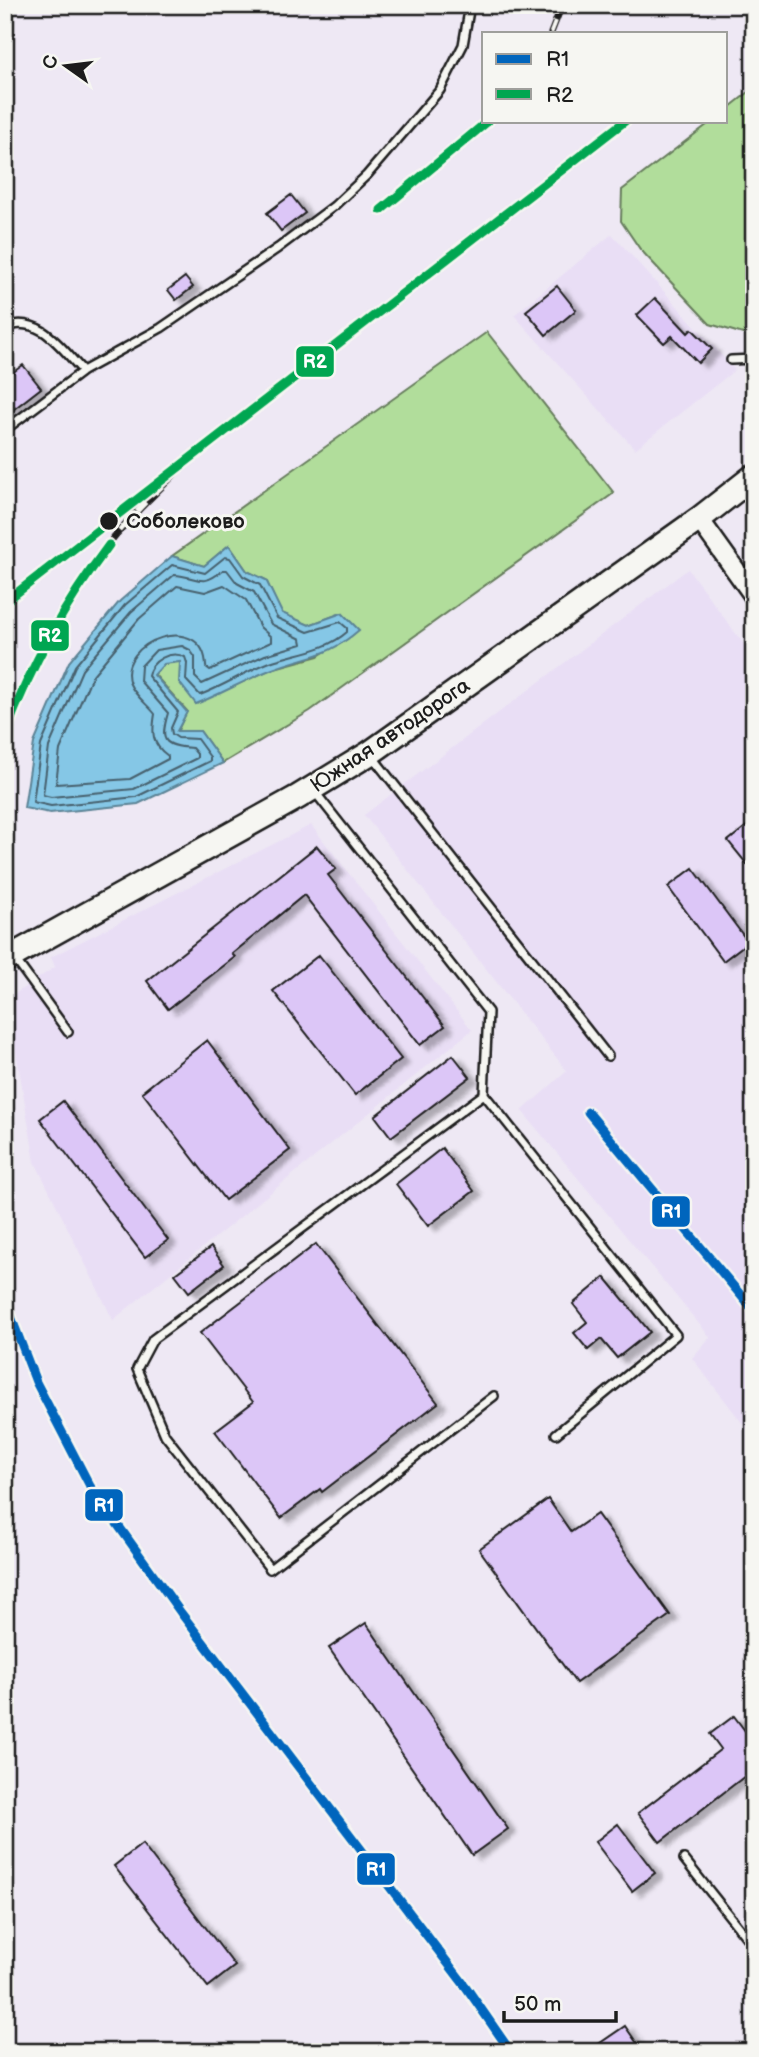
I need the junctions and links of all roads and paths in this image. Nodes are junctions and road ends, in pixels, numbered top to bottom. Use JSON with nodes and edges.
{"nodes":[{"id":1,"x":470,"y":5,"type":"edge"},
{"id":2,"x":5,"y":327,"type":"edge"},
{"id":3,"x":754,"y":359,"type":"edge"},
{"id":4,"x":731,"y":360,"type":"dead end"},
{"id":5,"x":83,"y":371,"type":"junction"},
{"id":6,"x":5,"y":430,"type":"edge"},
{"id":7,"x":754,"y":476,"type":"edge"},
{"id":8,"x":699,"y":519,"type":"junction"},
{"id":9,"x":754,"y":596,"type":"edge"},
{"id":10,"x":370,"y":753,"type":"junction"},
{"id":11,"x":312,"y":789,"type":"junction"},
{"id":12,"x":9,"y":958,"type":"edge"},
{"id":13,"x":68,"y":1032,"type":"dead end"},
{"id":14,"x":608,"y":1056,"type":"dead end"},
{"id":15,"x":484,"y":1094,"type":"junction"},
{"id":16,"x":494,"y":1396,"type":"dead end"},
{"id":17,"x":556,"y":1434,"type":"dead end"},
{"id":18,"x":684,"y":1859,"type":"dead end"},
{"id":19,"x":754,"y":1947,"type":"edge"}],
"edges":[{"from":1,"to":5,"type":"lane"},
{"from":2,"to":5,"type":"lane"},
{"from":3,"to":4,"type":"lane"},
{"from":5,"to":6,"type":"lane"},
{"from":7,"to":8,"type":"main road","name":"Южная автодорога"},
{"from":8,"to":9,"type":"street"},
{"from":8,"to":10,"type":"main road","name":"Южная автодорога"},
{"from":10,"to":11,"type":"main road","name":"Южная автодорога"},
{"from":10,"to":14,"type":"lane"},
{"from":11,"to":12,"type":"main road","name":"Южная автодорога"},
{"from":11,"to":15,"type":"lane"},
{"from":12,"to":13,"type":"lane"},
{"from":15,"to":16,"type":"lane"},
{"from":15,"to":17,"type":"lane"},
{"from":18,"to":19,"type":"lane"}]}
